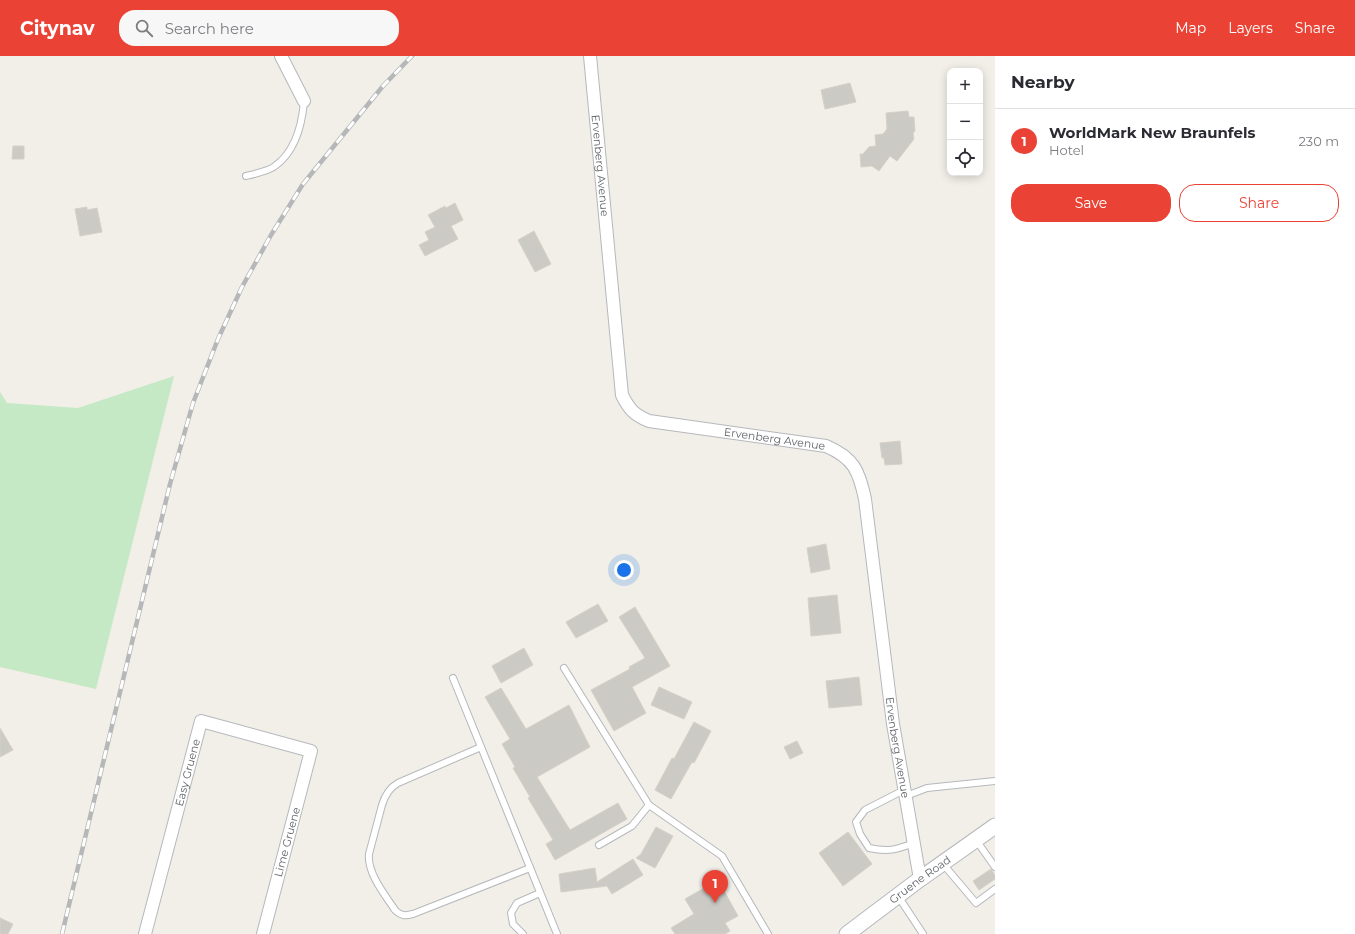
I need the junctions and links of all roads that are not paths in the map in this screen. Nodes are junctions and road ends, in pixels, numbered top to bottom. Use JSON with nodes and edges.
{"nodes":[{"id":1,"x":281,"y":56,"type":"edge"},
{"id":2,"x":590,"y":56,"type":"edge"},
{"id":3,"x":304,"y":101,"type":"joint"},
{"id":4,"x":246,"y":176,"type":"dead end"},
{"id":5,"x":564,"y":668,"type":"dead end"},
{"id":6,"x":453,"y":678,"type":"dead end"},
{"id":7,"x":481,"y":747,"type":"junction"},
{"id":8,"x":311,"y":751,"type":"joint"},
{"id":9,"x":995,"y":781,"type":"edge"},
{"id":10,"x":905,"y":793,"type":"junction"},
{"id":11,"x":649,"y":804,"type":"junction"},
{"id":12,"x":995,"y":826,"type":"edge"},
{"id":13,"x":976,"y":840,"type":"junction"},
{"id":14,"x":914,"y":843,"type":"junction"},
{"id":15,"x":599,"y":845,"type":"dead end"},
{"id":16,"x":942,"y":864,"type":"junction"},
{"id":17,"x":995,"y":867,"type":"edge"},
{"id":18,"x":530,"y":868,"type":"junction"},
{"id":19,"x":920,"y":879,"type":"junction"},
{"id":20,"x":995,"y":889,"type":"edge"},
{"id":21,"x":540,"y":893,"type":"junction"},
{"id":22,"x":898,"y":896,"type":"junction"},
{"id":23,"x":145,"y":934,"type":"edge"},
{"id":24,"x":263,"y":934,"type":"edge"},
{"id":25,"x":523,"y":934,"type":"edge"},
{"id":26,"x":556,"y":934,"type":"edge"},
{"id":27,"x":768,"y":934,"type":"edge"},
{"id":28,"x":847,"y":934,"type":"edge"},
{"id":29,"x":923,"y":934,"type":"edge"}],
"edges":[{"from":1,"to":3,"type":"street"},
{"from":2,"to":10,"type":"street","name":"Ervenberg Avenue"},
{"from":3,"to":4,"type":"lane"},
{"from":5,"to":11,"type":"lane"},
{"from":6,"to":7,"type":"lane"},
{"from":7,"to":18,"type":"lane"},
{"from":7,"to":18,"type":"lane"},
{"from":8,"to":23,"type":"street","name":"Easy Gruene"},
{"from":8,"to":24,"type":"street","name":"Lime Gruene"},
{"from":9,"to":10,"type":"lane"},
{"from":10,"to":14,"type":"street","name":"Ervenberg Avenue"},
{"from":10,"to":14,"type":"lane"},
{"from":11,"to":15,"type":"lane"},
{"from":11,"to":27,"type":"lane"},
{"from":12,"to":13,"type":"street","name":"Gruene Road"},
{"from":13,"to":16,"type":"street","name":"Gruene Road"},
{"from":13,"to":17,"type":"lane"},
{"from":14,"to":19,"type":"street","name":"Ervenberg Avenue"},
{"from":16,"to":19,"type":"street","name":"Gruene Road"},
{"from":16,"to":20,"type":"lane"},
{"from":18,"to":21,"type":"lane"},
{"from":19,"to":22,"type":"street","name":"Gruene Road"},
{"from":21,"to":25,"type":"lane"},
{"from":21,"to":26,"type":"lane"},
{"from":22,"to":28,"type":"street","name":"Gruene Road"},
{"from":22,"to":29,"type":"lane"}]}
